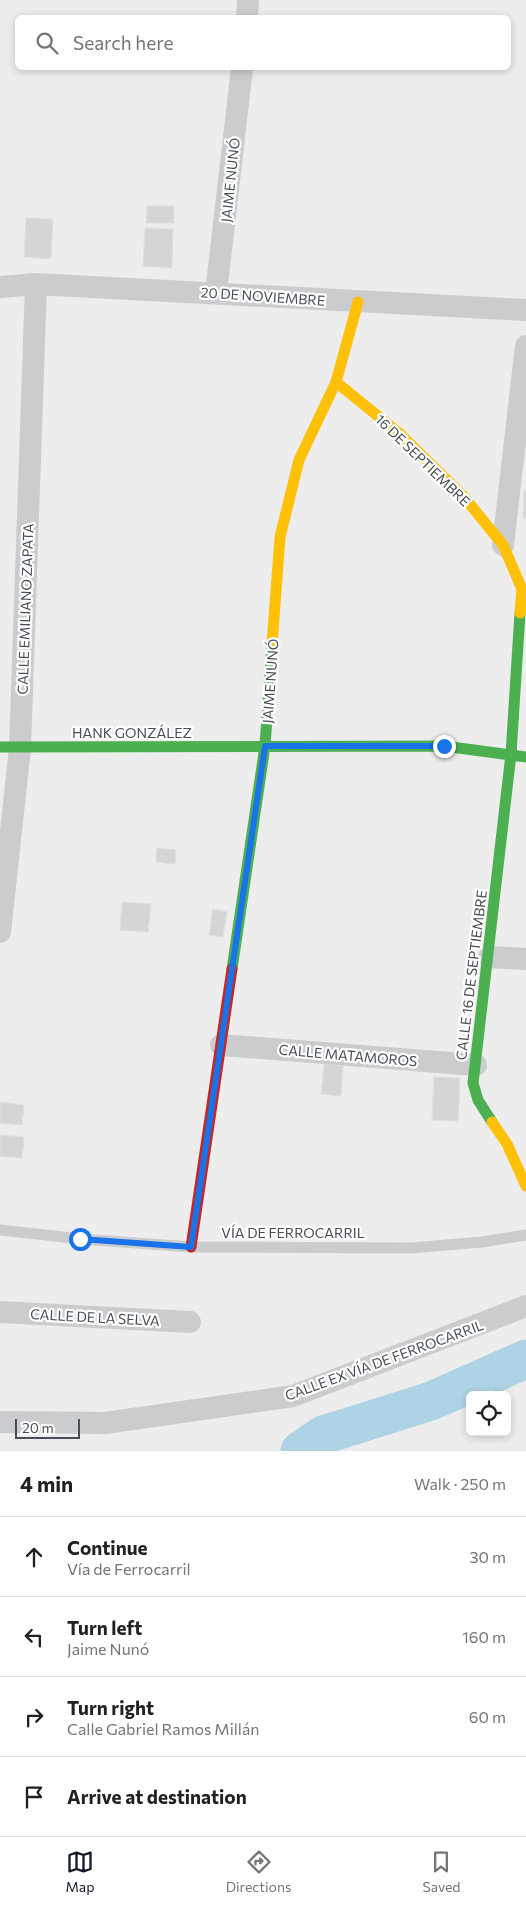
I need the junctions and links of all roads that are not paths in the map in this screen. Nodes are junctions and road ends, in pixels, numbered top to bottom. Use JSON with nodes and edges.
{"nodes":[{"id":1,"x":248,"y":0,"type":"edge"},
{"id":2,"x":247,"y":15,"type":"edge"},
{"id":3,"x":242,"y":70,"type":"edge"},
{"id":4,"x":36,"y":284,"type":"junction"},
{"id":5,"x":0,"y":287,"type":"edge"},
{"id":6,"x":216,"y":293,"type":"junction"},
{"id":7,"x":358,"y":302,"type":"junction"},
{"id":8,"x":526,"y":310,"type":"edge"},
{"id":9,"x":526,"y":346,"type":"edge"},
{"id":10,"x":336,"y":382,"type":"junction"},
{"id":11,"x":503,"y":545,"type":"junction"},
{"id":12,"x":265,"y":746,"type":"junction"},
{"id":13,"x":10,"y":748,"type":"edge"},
{"id":14,"x":511,"y":754,"type":"junction"},
{"id":15,"x":526,"y":757,"type":"edge"},
{"id":16,"x":0,"y":932,"type":"edge"},
{"id":17,"x":489,"y":958,"type":"junction"},
{"id":18,"x":526,"y":958,"type":"edge"},
{"id":19,"x":221,"y":1045,"type":"junction"},
{"id":20,"x":476,"y":1065,"type":"junction"},
{"id":21,"x":526,"y":1186,"type":"edge"},
{"id":22,"x":0,"y":1230,"type":"edge"},
{"id":23,"x":526,"y":1235,"type":"edge"},
{"id":24,"x":191,"y":1247,"type":"junction"},
{"id":25,"x":526,"y":1306,"type":"edge"},
{"id":26,"x":0,"y":1312,"type":"edge"},
{"id":27,"x":190,"y":1322,"type":"dead end"},
{"id":28,"x":0,"y":1422,"type":"edge"}],
"edges":[{"from":1,"to":2,"type":"street"},
{"from":3,"to":6,"type":"street","name":"JAIME NUNÓ"},
{"from":4,"to":5,"type":"street","name":"20 DE NOVIEMBRE"},
{"from":4,"to":6,"type":"street","name":"20 DE NOVIEMBRE"},
{"from":4,"to":13,"type":"street","name":"CALLE EMILIANO ZAPATA"},
{"from":6,"to":7,"type":"street","name":"20 DE NOVIEMBRE"},
{"from":7,"to":8,"type":"street","name":"20 DE NOVIEMBRE"},
{"from":7,"to":10,"type":"street","name":"JAIME NUNÓ"},
{"from":9,"to":11,"type":"street","name":"16 DE SEPTIEMBRE"},
{"from":10,"to":11,"type":"street","name":"16 DE SEPTIEMBRE"},
{"from":10,"to":12,"type":"street","name":"JAIME NUNÓ"},
{"from":11,"to":14,"type":"street","name":"16 DE SEPTIEMBRE"},
{"from":12,"to":13,"type":"street","name":"HANK GONZÁLEZ"},
{"from":12,"to":14,"type":"street","name":"HANK GONZÁLEZ"},
{"from":12,"to":19,"type":"street","name":"JAIME NUNÓ"},
{"from":13,"to":16,"type":"street","name":"CALLE EMILIANO ZAPATA"},
{"from":14,"to":15,"type":"street","name":"HANK GONZÁLEZ"},
{"from":14,"to":17,"type":"street","name":"CALLE 16 DE SEPTIEMBRE"},
{"from":17,"to":18,"type":"street"},
{"from":17,"to":20,"type":"street","name":"CALLE 16 DE SEPTIEMBRE"},
{"from":19,"to":20,"type":"street","name":"CALLE MATAMOROS"},
{"from":19,"to":24,"type":"street","name":"JAIME NUNÓ"},
{"from":20,"to":21,"type":"street","name":"CALLE 16 DE SEPTIEMBRE"},
{"from":22,"to":24,"type":"lane","name":"VÍA DE FERROCARRIL"},
{"from":23,"to":24,"type":"lane","name":"VÍA DE FERROCARRIL"},
{"from":25,"to":28,"type":"street","name":"CALLE EX VÍA DE FERROCARRIL"},
{"from":26,"to":27,"type":"street","name":"CALLE DE LA SELVA"}]}
